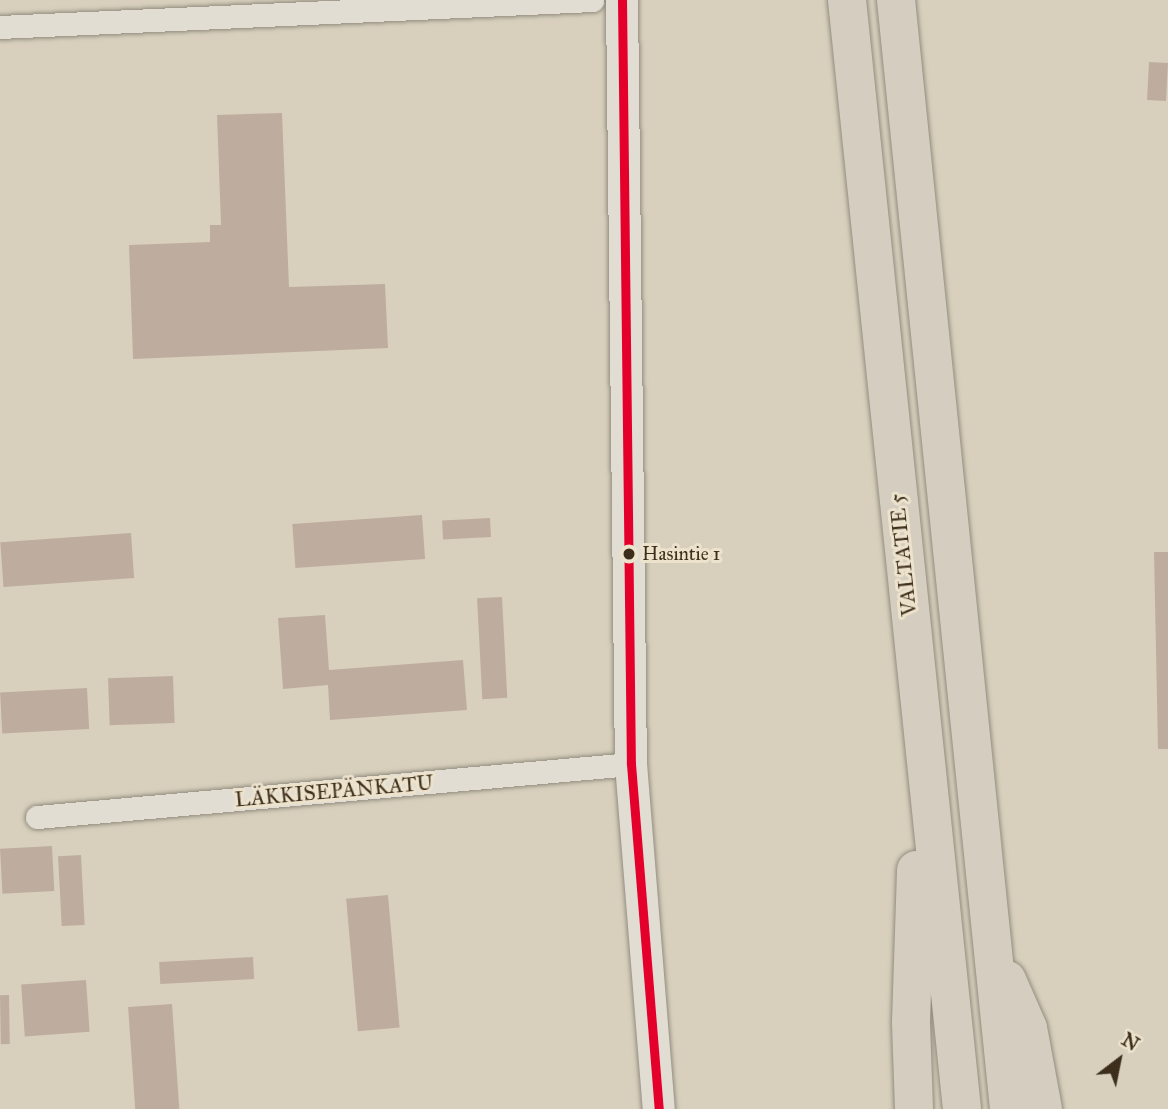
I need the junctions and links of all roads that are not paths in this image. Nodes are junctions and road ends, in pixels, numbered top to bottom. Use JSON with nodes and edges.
{"nodes":[{"id":1,"x":592,"y":0,"type":"edge"},
{"id":2,"x":622,"y":0,"type":"edge"},
{"id":3,"x":847,"y":0,"type":"edge"},
{"id":4,"x":896,"y":0,"type":"edge"},
{"id":5,"x":0,"y":27,"type":"edge"},
{"id":6,"x":921,"y":729,"type":"junction"},
{"id":7,"x":631,"y":764,"type":"junction"},
{"id":8,"x":37,"y":817,"type":"dead end"},
{"id":9,"x":990,"y":940,"type":"junction"},
{"id":10,"x":659,"y":1109,"type":"edge"},
{"id":11,"x":914,"y":1109,"type":"edge"},
{"id":12,"x":962,"y":1109,"type":"edge"},
{"id":13,"x":1009,"y":1109,"type":"edge"},
{"id":14,"x":1043,"y":1109,"type":"edge"}],
"edges":[{"from":1,"to":5,"type":"street"},
{"from":2,"to":7,"type":"street"},
{"from":3,"to":6,"type":"highway","name":"VALTATIE 5"},
{"from":4,"to":9,"type":"highway"},
{"from":6,"to":11,"type":"highway"},
{"from":6,"to":12,"type":"highway","name":"VALTATIE 5"},
{"from":7,"to":8,"type":"street","name":"LÄKKISEPÄNKATU"},
{"from":7,"to":10,"type":"street"},
{"from":9,"to":13,"type":"highway"},
{"from":9,"to":14,"type":"highway"}]}
